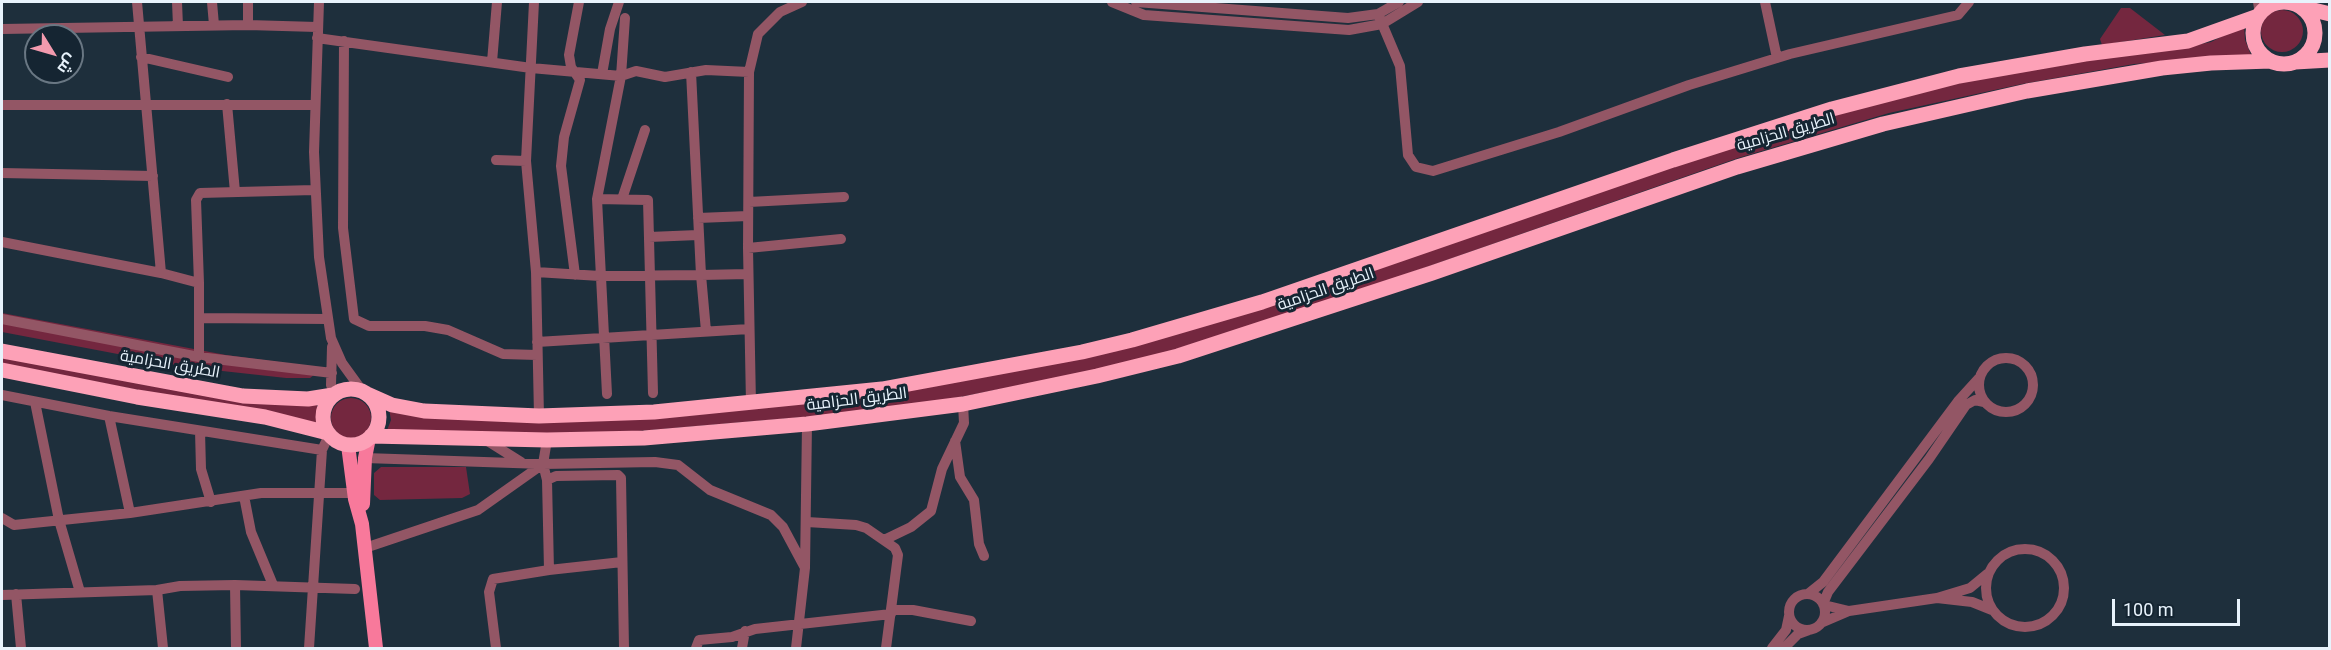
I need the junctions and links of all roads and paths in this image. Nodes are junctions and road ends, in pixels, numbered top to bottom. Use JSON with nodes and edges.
{"nodes":[{"id":1,"x":137,"y":2,"type":"edge"},
{"id":2,"x":177,"y":2,"type":"edge"},
{"id":3,"x":212,"y":2,"type":"edge"},
{"id":4,"x":248,"y":2,"type":"edge"},
{"id":5,"x":319,"y":2,"type":"edge"},
{"id":6,"x":497,"y":2,"type":"edge"},
{"id":7,"x":534,"y":2,"type":"edge"},
{"id":8,"x":579,"y":2,"type":"edge"},
{"id":9,"x":619,"y":2,"type":"edge"},
{"id":10,"x":802,"y":2,"type":"edge"},
{"id":11,"x":1112,"y":2,"type":"edge"},
{"id":12,"x":1136,"y":2,"type":"edge"},
{"id":13,"x":1399,"y":2,"type":"edge"},
{"id":14,"x":1418,"y":2,"type":"edge"},
{"id":15,"x":1765,"y":2,"type":"edge"},
{"id":16,"x":1969,"y":2,"type":"edge"},
{"id":17,"x":783,"y":5,"type":"edge"},
{"id":18,"x":2299,"y":5,"type":"edge"},
{"id":19,"x":2258,"y":10,"type":"edge"},
{"id":20,"x":2330,"y":14,"type":"edge"},
{"id":21,"x":625,"y":18,"type":"dead end"},
{"id":22,"x":1380,"y":19,"type":"junction"},
{"id":23,"x":214,"y":25,"type":"junction"},
{"id":24,"x":248,"y":25,"type":"junction"},
{"id":25,"x":178,"y":26,"type":"junction"},
{"id":26,"x":138,"y":28,"type":"junction"},
{"id":27,"x":2,"y":30,"type":"edge"},
{"id":28,"x":317,"y":33,"type":"junction"},
{"id":29,"x":344,"y":41,"type":"junction"},
{"id":30,"x":141,"y":57,"type":"junction"},
{"id":31,"x":1777,"y":58,"type":"junction"},
{"id":32,"x":2330,"y":60,"type":"edge"},
{"id":33,"x":2271,"y":61,"type":"junction"},
{"id":34,"x":492,"y":62,"type":"junction"},
{"id":35,"x":2292,"y":62,"type":"junction"},
{"id":36,"x":531,"y":68,"type":"junction"},
{"id":37,"x":575,"y":71,"type":"junction"},
{"id":38,"x":691,"y":72,"type":"junction"},
{"id":39,"x":749,"y":72,"type":"junction"},
{"id":40,"x":602,"y":74,"type":"junction"},
{"id":41,"x":621,"y":76,"type":"junction"},
{"id":42,"x":228,"y":77,"type":"dead end"},
{"id":43,"x":227,"y":104,"type":"junction"},
{"id":44,"x":2,"y":105,"type":"edge"},
{"id":45,"x":314,"y":105,"type":"junction"},
{"id":46,"x":148,"y":106,"type":"junction"},
{"id":47,"x":645,"y":130,"type":"dead end"},
{"id":48,"x":496,"y":160,"type":"dead end"},
{"id":49,"x":526,"y":161,"type":"junction"},
{"id":50,"x":2,"y":173,"type":"edge"},
{"id":51,"x":153,"y":176,"type":"junction"},
{"id":52,"x":314,"y":190,"type":"junction"},
{"id":53,"x":234,"y":192,"type":"junction"},
{"id":54,"x":844,"y":197,"type":"dead end"},
{"id":55,"x":597,"y":199,"type":"junction"},
{"id":56,"x":622,"y":199,"type":"junction"},
{"id":57,"x":749,"y":202,"type":"junction"},
{"id":58,"x":748,"y":216,"type":"junction"},
{"id":59,"x":698,"y":218,"type":"junction"},
{"id":60,"x":699,"y":235,"type":"junction"},
{"id":61,"x":649,"y":237,"type":"junction"},
{"id":62,"x":841,"y":239,"type":"dead end"},
{"id":63,"x":2,"y":242,"type":"edge"},
{"id":64,"x":748,"y":248,"type":"junction"},
{"id":65,"x":536,"y":272,"type":"junction"},
{"id":66,"x":161,"y":273,"type":"junction"},
{"id":67,"x":575,"y":274,"type":"junction"},
{"id":68,"x":748,"y":274,"type":"junction"},
{"id":69,"x":701,"y":275,"type":"junction"},
{"id":70,"x":600,"y":276,"type":"junction"},
{"id":71,"x":649,"y":276,"type":"junction"},
{"id":72,"x":199,"y":283,"type":"junction"},
{"id":73,"x":201,"y":318,"type":"junction"},
{"id":74,"x":2,"y":319,"type":"edge"},
{"id":75,"x":327,"y":319,"type":"junction"},
{"id":76,"x":749,"y":328,"type":"junction"},
{"id":77,"x":706,"y":331,"type":"junction"},
{"id":78,"x":651,"y":334,"type":"junction"},
{"id":79,"x":331,"y":338,"type":"junction"},
{"id":80,"x":602,"y":338,"type":"junction"},
{"id":81,"x":537,"y":342,"type":"junction"},
{"id":82,"x":2,"y":351,"type":"edge"},
{"id":83,"x":537,"y":355,"type":"junction"},
{"id":84,"x":199,"y":357,"type":"junction"},
{"id":85,"x":2,"y":370,"type":"edge"},
{"id":86,"x":332,"y":374,"type":"junction"},
{"id":87,"x":1979,"y":378,"type":"junction"},
{"id":88,"x":364,"y":392,"type":"junction"},
{"id":89,"x":653,"y":393,"type":"dead end"},
{"id":90,"x":607,"y":394,"type":"dead end"},
{"id":91,"x":2,"y":395,"type":"edge"},
{"id":92,"x":334,"y":395,"type":"junction"},
{"id":93,"x":35,"y":402,"type":"junction"},
{"id":94,"x":1984,"y":402,"type":"junction"},
{"id":95,"x":751,"y":404,"type":"junction"},
{"id":96,"x":963,"y":404,"type":"junction"},
{"id":97,"x":109,"y":416,"type":"junction"},
{"id":98,"x":539,"y":416,"type":"junction"},
{"id":99,"x":807,"y":424,"type":"junction"},
{"id":100,"x":200,"y":431,"type":"junction"},
{"id":101,"x":328,"y":434,"type":"junction"},
{"id":102,"x":370,"y":437,"type":"junction"},
{"id":103,"x":483,"y":439,"type":"junction"},
{"id":104,"x":547,"y":440,"type":"junction"},
{"id":105,"x":955,"y":441,"type":"junction"},
{"id":106,"x":348,"y":445,"type":"junction"},
{"id":107,"x":322,"y":450,"type":"junction"},
{"id":108,"x":365,"y":458,"type":"junction"},
{"id":109,"x":521,"y":462,"type":"junction"},
{"id":110,"x":543,"y":464,"type":"junction"},
{"id":111,"x":547,"y":480,"type":"junction"},
{"id":112,"x":318,"y":491,"type":"junction"},
{"id":113,"x":354,"y":493,"type":"junction"},
{"id":114,"x":244,"y":496,"type":"junction"},
{"id":115,"x":211,"y":502,"type":"junction"},
{"id":116,"x":130,"y":513,"type":"junction"},
{"id":117,"x":2,"y":518,"type":"edge"},
{"id":118,"x":59,"y":520,"type":"junction"},
{"id":119,"x":807,"y":522,"type":"junction"},
{"id":120,"x":362,"y":524,"type":"junction"},
{"id":121,"x":884,"y":540,"type":"junction"},
{"id":122,"x":365,"y":548,"type":"junction"},
{"id":123,"x":984,"y":556,"type":"dead end"},
{"id":124,"x":622,"y":562,"type":"junction"},
{"id":125,"x":805,"y":568,"type":"junction"},
{"id":126,"x":549,"y":570,"type":"junction"},
{"id":127,"x":1988,"y":574,"type":"junction"},
{"id":128,"x":235,"y":585,"type":"junction"},
{"id":129,"x":273,"y":585,"type":"junction"},
{"id":130,"x":314,"y":586,"type":"junction"},
{"id":131,"x":355,"y":589,"type":"dead end"},
{"id":132,"x":157,"y":590,"type":"junction"},
{"id":133,"x":80,"y":592,"type":"junction"},
{"id":134,"x":16,"y":594,"type":"junction"},
{"id":135,"x":1808,"y":594,"type":"junction"},
{"id":136,"x":2,"y":595,"type":"edge"},
{"id":137,"x":1937,"y":598,"type":"junction"},
{"id":138,"x":1824,"y":604,"type":"junction"},
{"id":139,"x":1992,"y":610,"type":"junction"},
{"id":140,"x":1849,"y":611,"type":"junction"},
{"id":141,"x":891,"y":612,"type":"junction"},
{"id":142,"x":1789,"y":616,"type":"junction"},
{"id":143,"x":970,"y":621,"type":"dead end"},
{"id":144,"x":1821,"y":623,"type":"junction"},
{"id":145,"x":798,"y":624,"type":"junction"},
{"id":146,"x":1809,"y":630,"type":"junction"},
{"id":147,"x":745,"y":631,"type":"junction"},
{"id":148,"x":21,"y":648,"type":"edge"},
{"id":149,"x":163,"y":648,"type":"edge"},
{"id":150,"x":236,"y":648,"type":"edge"},
{"id":151,"x":309,"y":648,"type":"edge"},
{"id":152,"x":376,"y":648,"type":"edge"},
{"id":153,"x":496,"y":648,"type":"edge"},
{"id":154,"x":624,"y":648,"type":"edge"},
{"id":155,"x":696,"y":648,"type":"edge"},
{"id":156,"x":742,"y":648,"type":"edge"},
{"id":157,"x":796,"y":648,"type":"edge"},
{"id":158,"x":886,"y":648,"type":"edge"},
{"id":159,"x":1772,"y":648,"type":"edge"},
{"id":160,"x":1784,"y":648,"type":"edge"}],
"edges":[{"from":1,"to":26,"type":"street"},
{"from":2,"to":25,"type":"street"},
{"from":3,"to":23,"type":"street"},
{"from":4,"to":24,"type":"street"},
{"from":5,"to":28,"type":"street"},
{"from":6,"to":34,"type":"street"},
{"from":7,"to":36,"type":"street"},
{"from":8,"to":37,"type":"street"},
{"from":9,"to":40,"type":"street"},
{"from":10,"to":17,"type":"street"},
{"from":11,"to":22,"type":"street"},
{"from":12,"to":22,"type":"street"},
{"from":13,"to":22,"type":"street"},
{"from":14,"to":22,"type":"street"},
{"from":15,"to":31,"type":"street"},
{"from":16,"to":31,"type":"street"},
{"from":17,"to":39,"type":"street"},
{"from":18,"to":19,"type":"highway","name":"الطريق الحزامية"},
{"from":18,"to":20,"type":"highway","name":"الطريق الحزامية"},
{"from":18,"to":35,"type":"highway"},
{"from":19,"to":33,"type":"highway"},
{"from":19,"to":95,"type":"highway","name":"الطريق الحزامية"},
{"from":21,"to":41,"type":"street"},
{"from":22,"to":31,"type":"street"},
{"from":23,"to":24,"type":"street"},
{"from":23,"to":25,"type":"street"},
{"from":24,"to":28,"type":"street"},
{"from":25,"to":26,"type":"street"},
{"from":26,"to":27,"type":"street"},
{"from":26,"to":30,"type":"street"},
{"from":28,"to":29,"type":"street"},
{"from":28,"to":45,"type":"street"},
{"from":29,"to":34,"type":"street"},
{"from":29,"to":83,"type":"street"},
{"from":30,"to":42,"type":"street"},
{"from":30,"to":46,"type":"street"},
{"from":32,"to":35,"type":"highway","name":"الطريق الحزامية"},
{"from":33,"to":35,"type":"highway","name":"الطريق الحزامية"},
{"from":33,"to":96,"type":"highway","name":"الطريق الحزامية"},
{"from":34,"to":36,"type":"street"},
{"from":36,"to":37,"type":"street"},
{"from":36,"to":49,"type":"street"},
{"from":37,"to":40,"type":"street"},
{"from":37,"to":67,"type":"street"},
{"from":38,"to":39,"type":"street"},
{"from":38,"to":41,"type":"street"},
{"from":38,"to":59,"type":"street"},
{"from":39,"to":57,"type":"street"},
{"from":40,"to":41,"type":"street"},
{"from":41,"to":55,"type":"street"},
{"from":43,"to":45,"type":"street"},
{"from":43,"to":46,"type":"street"},
{"from":43,"to":53,"type":"street"},
{"from":44,"to":46,"type":"street"},
{"from":45,"to":52,"type":"street"},
{"from":46,"to":51,"type":"street"},
{"from":47,"to":56,"type":"street"},
{"from":48,"to":49,"type":"street"},
{"from":49,"to":65,"type":"street"},
{"from":50,"to":51,"type":"street"},
{"from":51,"to":66,"type":"street"},
{"from":52,"to":53,"type":"street"},
{"from":52,"to":75,"type":"street"},
{"from":53,"to":72,"type":"street"},
{"from":54,"to":57,"type":"street"},
{"from":55,"to":56,"type":"street"},
{"from":55,"to":70,"type":"street"},
{"from":56,"to":61,"type":"street"},
{"from":57,"to":58,"type":"street"},
{"from":58,"to":59,"type":"street"},
{"from":58,"to":64,"type":"street"},
{"from":59,"to":60,"type":"street"},
{"from":60,"to":61,"type":"street"},
{"from":60,"to":69,"type":"street"},
{"from":61,"to":71,"type":"street"},
{"from":62,"to":64,"type":"street"},
{"from":63,"to":66,"type":"street"},
{"from":64,"to":68,"type":"street"},
{"from":65,"to":67,"type":"street"},
{"from":65,"to":81,"type":"street"},
{"from":66,"to":72,"type":"street"},
{"from":67,"to":70,"type":"street"},
{"from":68,"to":69,"type":"street"},
{"from":68,"to":76,"type":"street"},
{"from":69,"to":71,"type":"street"},
{"from":69,"to":77,"type":"street"},
{"from":70,"to":71,"type":"street"},
{"from":70,"to":80,"type":"street"},
{"from":71,"to":78,"type":"street"},
{"from":72,"to":73,"type":"street"},
{"from":73,"to":75,"type":"street"},
{"from":73,"to":84,"type":"street"},
{"from":74,"to":84,"type":"street"},
{"from":75,"to":79,"type":"street"},
{"from":76,"to":77,"type":"street"},
{"from":76,"to":95,"type":"street"},
{"from":77,"to":78,"type":"street"},
{"from":78,"to":80,"type":"street"},
{"from":78,"to":89,"type":"street"},
{"from":79,"to":86,"type":"street"},
{"from":79,"to":88,"type":"street"},
{"from":80,"to":81,"type":"street"},
{"from":80,"to":90,"type":"street"},
{"from":81,"to":83,"type":"street"},
{"from":82,"to":92,"type":"highway","name":"الطريق الحزامية"},
{"from":83,"to":98,"type":"street"},
{"from":84,"to":86,"type":"street"},
{"from":85,"to":101,"type":"highway"},
{"from":86,"to":92,"type":"street"},
{"from":87,"to":94,"type":"street"},
{"from":87,"to":94,"type":"street"},
{"from":87,"to":135,"type":"street"},
{"from":88,"to":92,"type":"highway","name":"الطريق الحزامية"},
{"from":88,"to":98,"type":"highway","name":"الطريق الحزامية"},
{"from":88,"to":102,"type":"highway"},
{"from":91,"to":93,"type":"street"},
{"from":92,"to":101,"type":"highway"},
{"from":93,"to":97,"type":"street"},
{"from":93,"to":118,"type":"street"},
{"from":94,"to":138,"type":"street"},
{"from":95,"to":98,"type":"highway","name":"الطريق الحزامية"},
{"from":96,"to":99,"type":"highway","name":"الطريق الحزامية"},
{"from":96,"to":105,"type":"street"},
{"from":97,"to":100,"type":"street"},
{"from":97,"to":116,"type":"street"},
{"from":99,"to":104,"type":"highway","name":"الطريق الحزامية"},
{"from":99,"to":119,"type":"street"},
{"from":100,"to":107,"type":"street"},
{"from":100,"to":115,"type":"street"},
{"from":101,"to":106,"type":"highway"},
{"from":101,"to":107,"type":"street"},
{"from":102,"to":103,"type":"highway","name":"الطريق الحزامية"},
{"from":102,"to":106,"type":"highway","name":"الطريق الحزامية"},
{"from":102,"to":108,"type":"main road"},
{"from":103,"to":104,"type":"highway","name":"الطريق الحزامية"},
{"from":103,"to":109,"type":"street"},
{"from":104,"to":110,"type":"street"},
{"from":105,"to":121,"type":"street"},
{"from":105,"to":123,"type":"street"},
{"from":106,"to":113,"type":"main road"},
{"from":107,"to":112,"type":"street"},
{"from":108,"to":109,"type":"street"},
{"from":108,"to":120,"type":"main road"},
{"from":109,"to":110,"type":"street"},
{"from":110,"to":111,"type":"street"},
{"from":110,"to":122,"type":"street"},
{"from":110,"to":125,"type":"street"},
{"from":111,"to":124,"type":"street"},
{"from":111,"to":126,"type":"street"},
{"from":112,"to":113,"type":"street"},
{"from":112,"to":114,"type":"street"},
{"from":112,"to":130,"type":"street"},
{"from":113,"to":120,"type":"main road"},
{"from":114,"to":115,"type":"street"},
{"from":114,"to":129,"type":"street"},
{"from":115,"to":116,"type":"street"},
{"from":116,"to":118,"type":"street"},
{"from":117,"to":118,"type":"street"},
{"from":118,"to":133,"type":"street"},
{"from":119,"to":121,"type":"street"},
{"from":119,"to":125,"type":"street"},
{"from":120,"to":122,"type":"main road"},
{"from":121,"to":141,"type":"street"},
{"from":122,"to":152,"type":"main road"},
{"from":124,"to":126,"type":"street"},
{"from":124,"to":154,"type":"street"},
{"from":125,"to":145,"type":"street"},
{"from":126,"to":153,"type":"street"},
{"from":127,"to":137,"type":"street"},
{"from":127,"to":139,"type":"street"},
{"from":127,"to":139,"type":"street"},
{"from":128,"to":129,"type":"street"},
{"from":128,"to":132,"type":"street"},
{"from":128,"to":150,"type":"street"},
{"from":129,"to":130,"type":"street"},
{"from":130,"to":131,"type":"street"},
{"from":130,"to":151,"type":"street"},
{"from":132,"to":133,"type":"street"},
{"from":132,"to":149,"type":"street"},
{"from":133,"to":134,"type":"street"},
{"from":134,"to":136,"type":"street"},
{"from":134,"to":148,"type":"street"},
{"from":135,"to":138,"type":"street"},
{"from":135,"to":142,"type":"street"},
{"from":137,"to":139,"type":"street"},
{"from":137,"to":140,"type":"street"},
{"from":138,"to":140,"type":"street"},
{"from":138,"to":144,"type":"street"},
{"from":140,"to":144,"type":"street"},
{"from":141,"to":143,"type":"street"},
{"from":141,"to":145,"type":"street"},
{"from":141,"to":158,"type":"street"},
{"from":142,"to":146,"type":"street"},
{"from":142,"to":159,"type":"street"},
{"from":144,"to":146,"type":"street"},
{"from":145,"to":147,"type":"street"},
{"from":145,"to":157,"type":"street"},
{"from":146,"to":160,"type":"street"},
{"from":147,"to":155,"type":"street"},
{"from":147,"to":156,"type":"street"}]}
